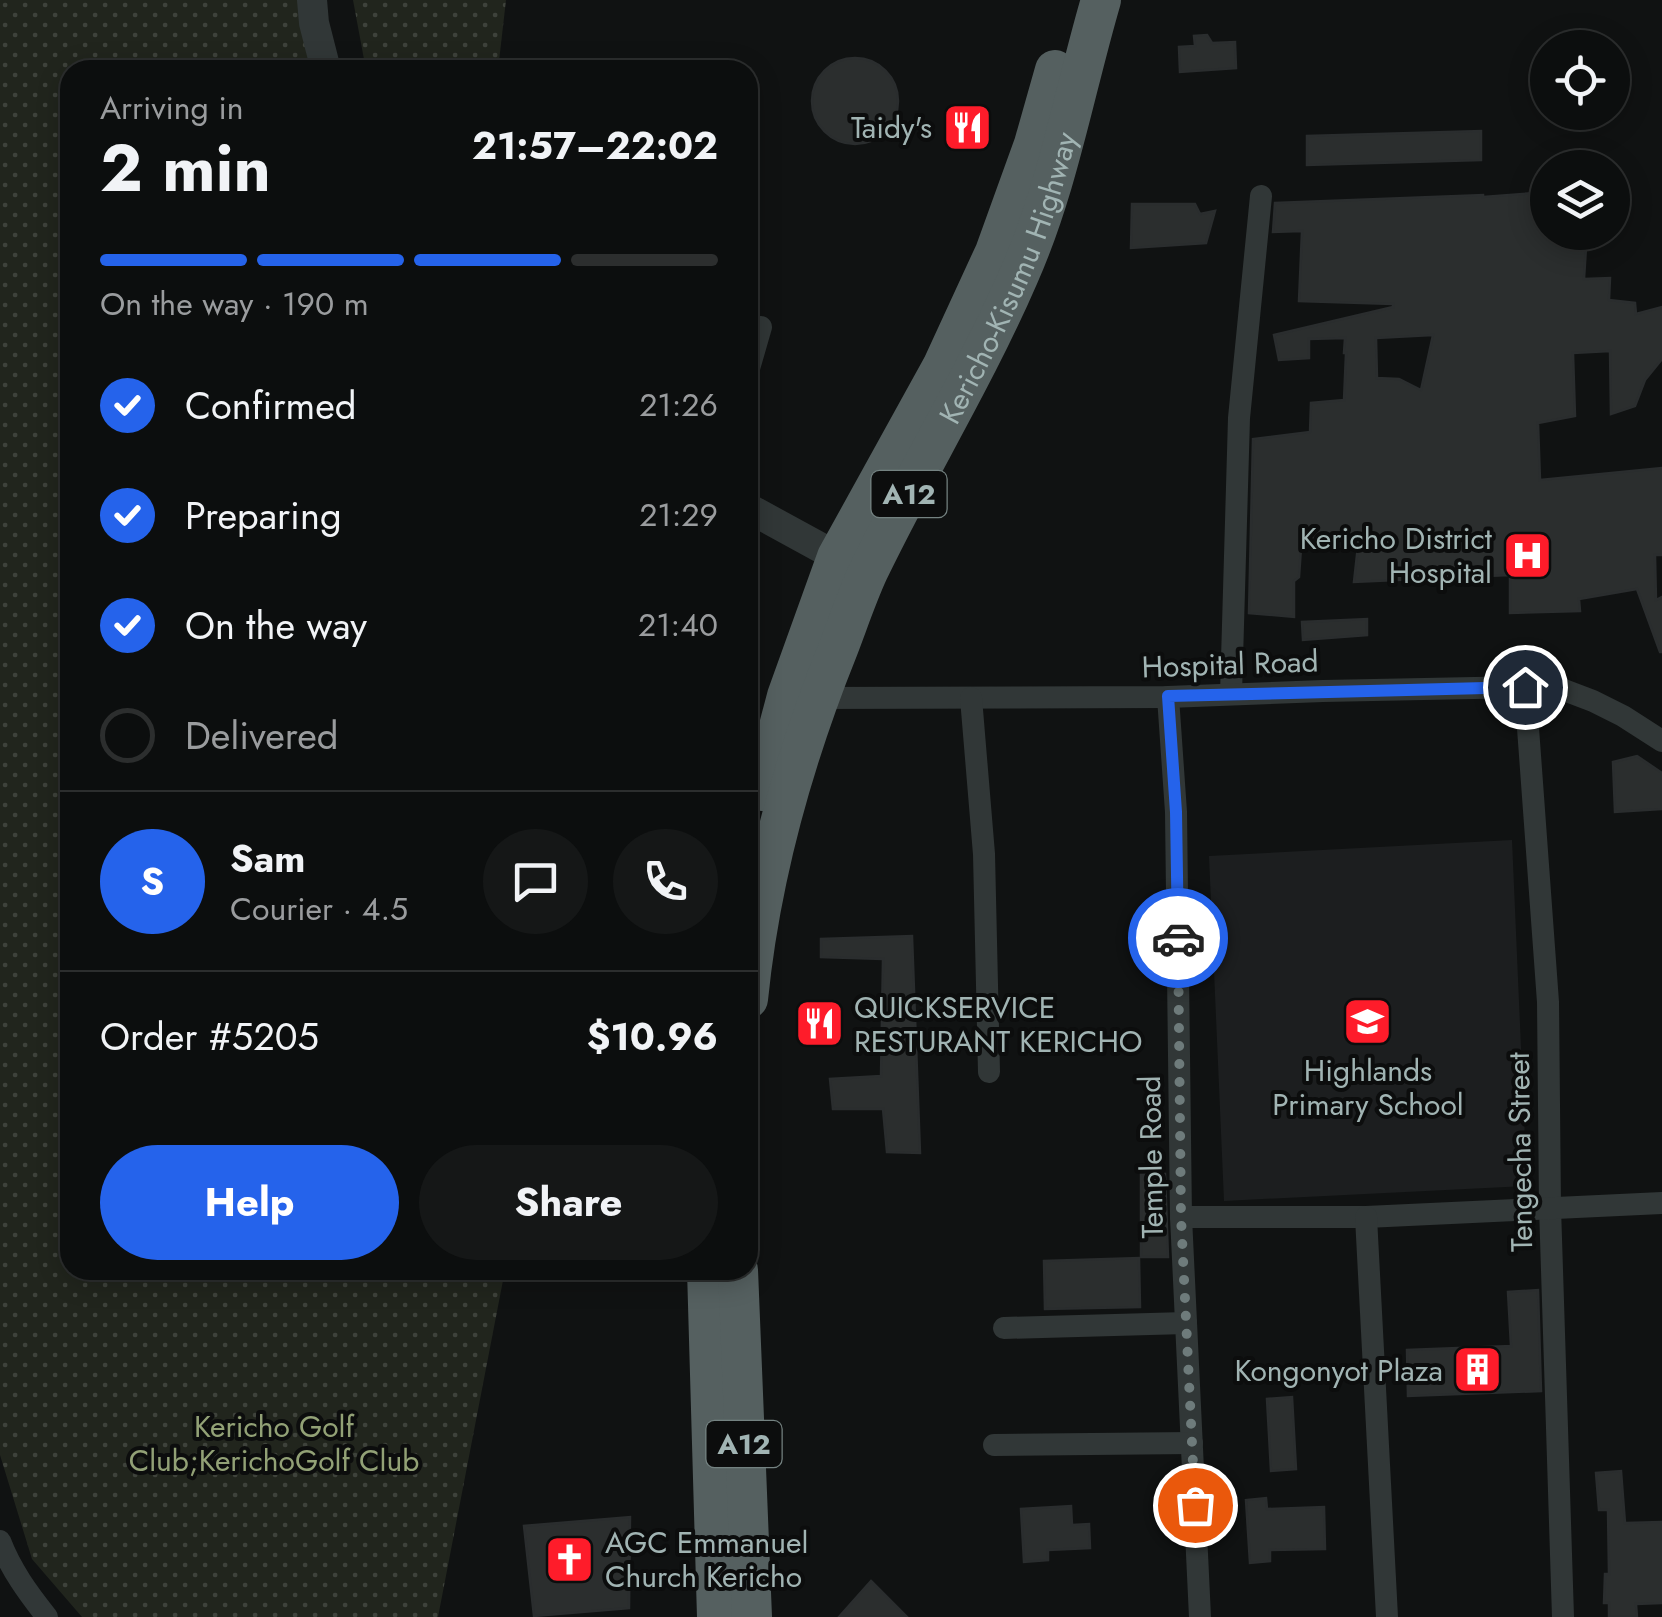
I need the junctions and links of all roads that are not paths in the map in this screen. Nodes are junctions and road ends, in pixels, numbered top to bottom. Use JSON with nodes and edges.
{"nodes":[{"id":1,"x":312,"y":0,"type":"edge"},
{"id":2,"x":1077,"y":0,"type":"edge"},
{"id":3,"x":1101,"y":0,"type":"edge"},
{"id":4,"x":324,"y":60,"type":"edge"},
{"id":5,"x":1261,"y":196,"type":"dead end"},
{"id":6,"x":761,"y":327,"type":"dead end"},
{"id":7,"x":758,"y":337,"type":"edge"},
{"id":8,"x":758,"y":513,"type":"edge"},
{"id":9,"x":852,"y":565,"type":"junction"},
{"id":10,"x":1525,"y":687,"type":"junction"},
{"id":11,"x":1231,"y":694,"type":"junction"},
{"id":12,"x":1168,"y":696,"type":"junction"},
{"id":13,"x":803,"y":697,"type":"junction"},
{"id":14,"x":972,"y":698,"type":"junction"},
{"id":15,"x":1662,"y":741,"type":"edge"},
{"id":16,"x":758,"y":821,"type":"edge"},
{"id":17,"x":758,"y":927,"type":"edge"},
{"id":18,"x":989,"y":1072,"type":"dead end"},
{"id":19,"x":1662,"y":1203,"type":"edge"},
{"id":20,"x":1550,"y":1207,"type":"junction"},
{"id":21,"x":1366,"y":1216,"type":"junction"},
{"id":22,"x":1181,"y":1217,"type":"junction"},
{"id":23,"x":707,"y":1280,"type":"edge"},
{"id":24,"x":738,"y":1280,"type":"edge"},
{"id":25,"x":1186,"y":1323,"type":"junction"},
{"id":26,"x":1004,"y":1328,"type":"dead end"},
{"id":27,"x":1192,"y":1442,"type":"junction"},
{"id":28,"x":994,"y":1445,"type":"dead end"},
{"id":29,"x":0,"y":1541,"type":"edge"},
{"id":30,"x":46,"y":1617,"type":"edge"},
{"id":31,"x":717,"y":1617,"type":"edge"},
{"id":32,"x":752,"y":1617,"type":"edge"},
{"id":33,"x":1200,"y":1617,"type":"edge"},
{"id":34,"x":1388,"y":1617,"type":"edge"},
{"id":35,"x":1563,"y":1617,"type":"edge"}],
"edges":[{"from":1,"to":4,"type":"street"},
{"from":2,"to":9,"type":"highway","name":"Kericho-Kisumu Highway","number":"A12"},
{"from":3,"to":9,"type":"highway","name":"Kericho-Kisumu Highway","number":"A12"},
{"from":5,"to":11,"type":"street"},
{"from":6,"to":7,"type":"street"},
{"from":8,"to":9,"type":"street"},
{"from":9,"to":13,"type":"highway","name":"Kericho-Kisumu Highway","number":"A12"},
{"from":10,"to":11,"type":"street","name":"Hospital Road"},
{"from":10,"to":15,"type":"street","name":"Hospital Road"},
{"from":10,"to":20,"type":"street","name":"Tengecha Street"},
{"from":11,"to":12,"type":"street","name":"Hospital Road"},
{"from":12,"to":14,"type":"street","name":"Hospital Road"},
{"from":12,"to":22,"type":"street","name":"Temple Road"},
{"from":13,"to":14,"type":"street","name":"Hospital Road"},
{"from":13,"to":16,"type":"highway","name":"Kericho-Kisumu Highway","number":"A12"},
{"from":13,"to":17,"type":"highway","name":"Kericho-Kisumu Highway","number":"A12"},
{"from":14,"to":18,"type":"street"},
{"from":19,"to":20,"type":"street"},
{"from":20,"to":21,"type":"street"},
{"from":20,"to":35,"type":"street","name":"Tengecha Street"},
{"from":21,"to":22,"type":"street"},
{"from":21,"to":34,"type":"street"},
{"from":22,"to":25,"type":"street","name":"Temple Road"},
{"from":23,"to":31,"type":"highway","number":"A12"},
{"from":24,"to":32,"type":"highway","number":"A12"},
{"from":25,"to":26,"type":"street"},
{"from":25,"to":27,"type":"street","name":"Temple Road"},
{"from":27,"to":28,"type":"street"},
{"from":27,"to":33,"type":"street","name":"Temple Road"},
{"from":29,"to":30,"type":"street"}]}
